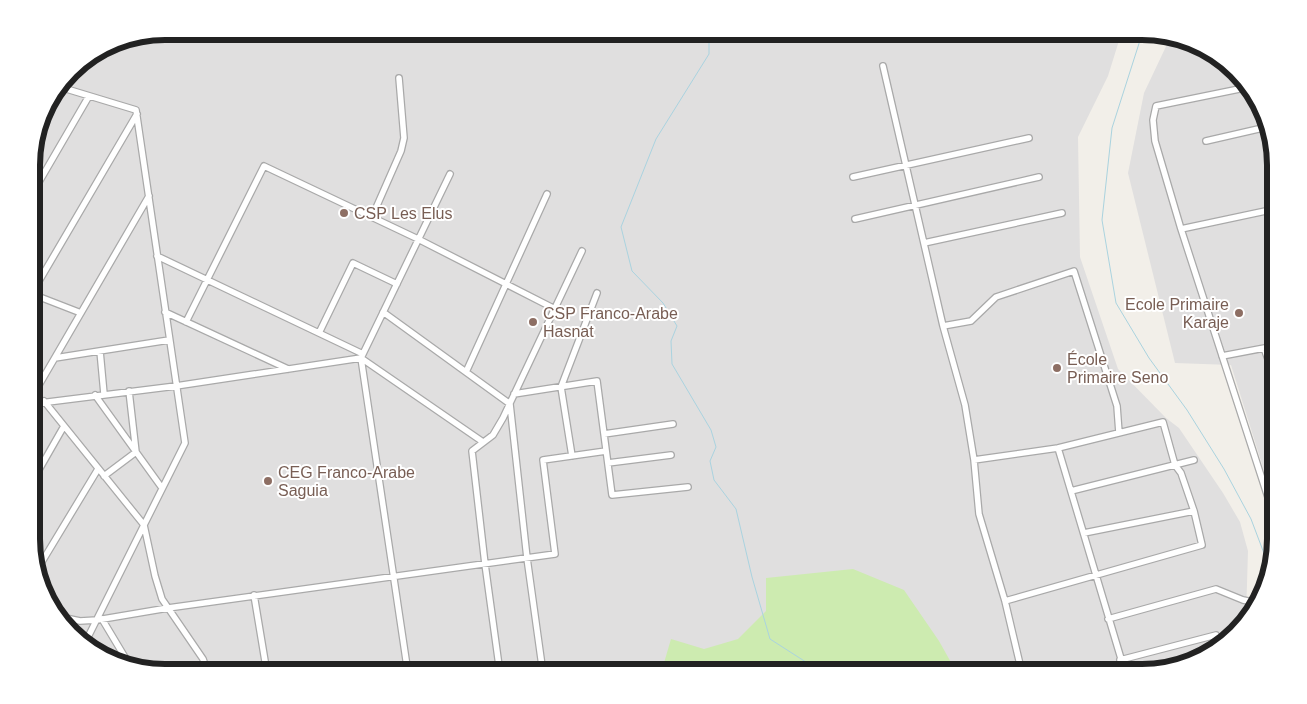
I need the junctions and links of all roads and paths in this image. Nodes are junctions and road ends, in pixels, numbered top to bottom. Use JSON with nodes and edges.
{"nodes":[{"id":1,"x":883,"y":66,"type":"dead end"},
{"id":2,"x":399,"y":78,"type":"dead end"},
{"id":3,"x":66,"y":89,"type":"edge"},
{"id":4,"x":1241,"y":89,"type":"edge"},
{"id":5,"x":90,"y":96,"type":"junction"},
{"id":6,"x":137,"y":114,"type":"junction"},
{"id":7,"x":1261,"y":128,"type":"edge"},
{"id":8,"x":1029,"y":138,"type":"dead end"},
{"id":9,"x":1206,"y":141,"type":"dead end"},
{"id":10,"x":906,"y":166,"type":"junction"},
{"id":11,"x":450,"y":174,"type":"dead end"},
{"id":12,"x":853,"y":177,"type":"dead end"},
{"id":13,"x":1039,"y":177,"type":"dead end"},
{"id":14,"x":40,"y":180,"type":"edge"},
{"id":15,"x":547,"y":194,"type":"dead end"},
{"id":16,"x":149,"y":196,"type":"junction"},
{"id":17,"x":915,"y":205,"type":"junction"},
{"id":18,"x":1267,"y":211,"type":"edge"},
{"id":19,"x":1062,"y":213,"type":"dead end"},
{"id":20,"x":372,"y":217,"type":"junction"},
{"id":21,"x":855,"y":219,"type":"dead end"},
{"id":22,"x":1181,"y":229,"type":"junction"},
{"id":23,"x":418,"y":239,"type":"junction"},
{"id":24,"x":924,"y":243,"type":"junction"},
{"id":25,"x":582,"y":251,"type":"dead end"},
{"id":26,"x":157,"y":256,"type":"junction"},
{"id":27,"x":40,"y":279,"type":"edge"},
{"id":28,"x":207,"y":280,"type":"junction"},
{"id":29,"x":396,"y":284,"type":"junction"},
{"id":30,"x":506,"y":284,"type":"junction"},
{"id":31,"x":597,"y":293,"type":"dead end"},
{"id":32,"x":40,"y":296,"type":"edge"},
{"id":33,"x":555,"y":309,"type":"junction"},
{"id":34,"x":166,"y":312,"type":"junction"},
{"id":35,"x":383,"y":312,"type":"junction"},
{"id":36,"x":81,"y":313,"type":"junction"},
{"id":37,"x":186,"y":322,"type":"junction"},
{"id":38,"x":943,"y":326,"type":"junction"},
{"id":39,"x":319,"y":333,"type":"junction"},
{"id":40,"x":170,"y":340,"type":"junction"},
{"id":41,"x":1267,"y":347,"type":"edge"},
{"id":42,"x":1264,"y":348,"type":"junction"},
{"id":43,"x":100,"y":351,"type":"junction"},
{"id":44,"x":362,"y":356,"type":"junction"},
{"id":45,"x":1222,"y":356,"type":"junction"},
{"id":46,"x":1267,"y":357,"type":"edge"},
{"id":47,"x":55,"y":358,"type":"junction"},
{"id":48,"x":288,"y":369,"type":"junction"},
{"id":49,"x":466,"y":372,"type":"junction"},
{"id":50,"x":40,"y":384,"type":"edge"},
{"id":51,"x":176,"y":386,"type":"junction"},
{"id":52,"x":561,"y":386,"type":"junction"},
{"id":53,"x":129,"y":391,"type":"junction"},
{"id":54,"x":104,"y":394,"type":"junction"},
{"id":55,"x":514,"y":394,"type":"junction"},
{"id":56,"x":95,"y":395,"type":"junction"},
{"id":57,"x":44,"y":401,"type":"junction"},
{"id":58,"x":40,"y":402,"type":"edge"},
{"id":59,"x":510,"y":404,"type":"junction"},
{"id":60,"x":673,"y":424,"type":"dead end"},
{"id":61,"x":64,"y":426,"type":"junction"},
{"id":62,"x":1119,"y":433,"type":"junction"},
{"id":63,"x":604,"y":434,"type":"junction"},
{"id":64,"x":483,"y":442,"type":"junction"},
{"id":65,"x":1058,"y":448,"type":"junction"},
{"id":66,"x":136,"y":452,"type":"junction"},
{"id":67,"x":606,"y":452,"type":"junction"},
{"id":68,"x":671,"y":454,"type":"dead end"},
{"id":69,"x":572,"y":456,"type":"junction"},
{"id":70,"x":974,"y":460,"type":"junction"},
{"id":71,"x":1194,"y":460,"type":"dead end"},
{"id":72,"x":608,"y":463,"type":"junction"},
{"id":73,"x":1175,"y":465,"type":"junction"},
{"id":74,"x":40,"y":468,"type":"edge"},
{"id":75,"x":98,"y":469,"type":"junction"},
{"id":76,"x":104,"y":476,"type":"junction"},
{"id":77,"x":1267,"y":486,"type":"edge"},
{"id":78,"x":688,"y":487,"type":"dead end"},
{"id":79,"x":162,"y":488,"type":"junction"},
{"id":80,"x":1071,"y":491,"type":"junction"},
{"id":81,"x":1194,"y":511,"type":"junction"},
{"id":82,"x":144,"y":525,"type":"junction"},
{"id":83,"x":1084,"y":533,"type":"junction"},
{"id":84,"x":526,"y":558,"type":"junction"},
{"id":85,"x":42,"y":562,"type":"edge"},
{"id":86,"x":485,"y":564,"type":"junction"},
{"id":87,"x":1096,"y":574,"type":"junction"},
{"id":88,"x":394,"y":575,"type":"junction"},
{"id":89,"x":254,"y":595,"type":"junction"},
{"id":90,"x":1005,"y":601,"type":"junction"},
{"id":91,"x":1250,"y":601,"type":"edge"},
{"id":92,"x":168,"y":608,"type":"junction"},
{"id":93,"x":69,"y":619,"type":"edge"},
{"id":94,"x":1108,"y":619,"type":"junction"},
{"id":95,"x":99,"y":620,"type":"junction"},
{"id":96,"x":1216,"y":635,"type":"dead end"},
{"id":97,"x":89,"y":638,"type":"edge"},
{"id":98,"x":123,"y":657,"type":"edge"},
{"id":99,"x":1120,"y":660,"type":"junction"},
{"id":100,"x":205,"y":664,"type":"edge"},
{"id":101,"x":266,"y":664,"type":"edge"},
{"id":102,"x":407,"y":664,"type":"edge"},
{"id":103,"x":499,"y":664,"type":"edge"},
{"id":104,"x":542,"y":664,"type":"edge"},
{"id":105,"x":1020,"y":664,"type":"edge"},
{"id":106,"x":1122,"y":664,"type":"edge"}],
"edges":[{"from":1,"to":10,"type":"street"},
{"from":2,"to":20,"type":"street"},
{"from":3,"to":5,"type":"street"},
{"from":4,"to":22,"type":"street"},
{"from":5,"to":6,"type":"street"},
{"from":5,"to":14,"type":"street"},
{"from":6,"to":16,"type":"street"},
{"from":6,"to":27,"type":"street"},
{"from":7,"to":9,"type":"street"},
{"from":8,"to":10,"type":"street"},
{"from":10,"to":12,"type":"street"},
{"from":10,"to":17,"type":"street"},
{"from":11,"to":23,"type":"street"},
{"from":13,"to":17,"type":"street"},
{"from":15,"to":30,"type":"street"},
{"from":16,"to":26,"type":"street"},
{"from":16,"to":36,"type":"street"},
{"from":17,"to":21,"type":"street"},
{"from":17,"to":24,"type":"street"},
{"from":18,"to":22,"type":"street"},
{"from":19,"to":24,"type":"street"},
{"from":20,"to":23,"type":"street"},
{"from":20,"to":28,"type":"street"},
{"from":22,"to":45,"type":"street"},
{"from":23,"to":29,"type":"street"},
{"from":23,"to":30,"type":"street"},
{"from":24,"to":38,"type":"street"},
{"from":25,"to":33,"type":"street"},
{"from":26,"to":28,"type":"street"},
{"from":26,"to":34,"type":"street"},
{"from":28,"to":37,"type":"street"},
{"from":28,"to":39,"type":"street"},
{"from":29,"to":35,"type":"street"},
{"from":29,"to":39,"type":"street"},
{"from":30,"to":33,"type":"street"},
{"from":30,"to":49,"type":"street"},
{"from":31,"to":52,"type":"street"},
{"from":32,"to":36,"type":"street"},
{"from":33,"to":55,"type":"street"},
{"from":34,"to":37,"type":"street"},
{"from":34,"to":40,"type":"street"},
{"from":35,"to":44,"type":"street"},
{"from":35,"to":49,"type":"street"},
{"from":36,"to":47,"type":"street"},
{"from":37,"to":48,"type":"street"},
{"from":38,"to":62,"type":"street"},
{"from":38,"to":70,"type":"street"},
{"from":39,"to":44,"type":"street"},
{"from":40,"to":43,"type":"street"},
{"from":40,"to":51,"type":"street"},
{"from":41,"to":42,"type":"street"},
{"from":42,"to":45,"type":"street"},
{"from":42,"to":46,"type":"street"},
{"from":43,"to":47,"type":"street"},
{"from":43,"to":54,"type":"street"},
{"from":44,"to":48,"type":"street"},
{"from":44,"to":64,"type":"street"},
{"from":44,"to":88,"type":"street"},
{"from":45,"to":77,"type":"street"},
{"from":47,"to":50,"type":"street"},
{"from":48,"to":51,"type":"street"},
{"from":49,"to":59,"type":"street"},
{"from":51,"to":53,"type":"street"},
{"from":51,"to":79,"type":"street"},
{"from":52,"to":55,"type":"street"},
{"from":52,"to":63,"type":"street"},
{"from":52,"to":69,"type":"street"},
{"from":53,"to":54,"type":"street"},
{"from":53,"to":66,"type":"street"},
{"from":54,"to":56,"type":"street"},
{"from":55,"to":59,"type":"street"},
{"from":56,"to":57,"type":"street"},
{"from":56,"to":66,"type":"street"},
{"from":57,"to":58,"type":"street"},
{"from":57,"to":61,"type":"street"},
{"from":59,"to":64,"type":"street"},
{"from":59,"to":84,"type":"street"},
{"from":60,"to":63,"type":"street"},
{"from":61,"to":74,"type":"street"},
{"from":61,"to":75,"type":"street"},
{"from":62,"to":65,"type":"street"},
{"from":62,"to":73,"type":"street"},
{"from":63,"to":67,"type":"street"},
{"from":64,"to":86,"type":"street"},
{"from":65,"to":70,"type":"street"},
{"from":65,"to":80,"type":"street"},
{"from":66,"to":76,"type":"street"},
{"from":66,"to":79,"type":"street"},
{"from":67,"to":69,"type":"street"},
{"from":67,"to":72,"type":"street"},
{"from":68,"to":72,"type":"street"},
{"from":69,"to":84,"type":"street"},
{"from":70,"to":90,"type":"street"},
{"from":71,"to":73,"type":"street"},
{"from":72,"to":78,"type":"street"},
{"from":73,"to":80,"type":"street"},
{"from":73,"to":81,"type":"street"},
{"from":75,"to":76,"type":"street"},
{"from":75,"to":85,"type":"street"},
{"from":76,"to":82,"type":"street"},
{"from":79,"to":82,"type":"street"},
{"from":80,"to":83,"type":"street"},
{"from":81,"to":83,"type":"street"},
{"from":81,"to":87,"type":"street"},
{"from":82,"to":92,"type":"street"},
{"from":82,"to":95,"type":"street"},
{"from":83,"to":87,"type":"street"},
{"from":84,"to":86,"type":"street"},
{"from":84,"to":104,"type":"street"},
{"from":86,"to":88,"type":"street"},
{"from":86,"to":103,"type":"street"},
{"from":87,"to":90,"type":"street"},
{"from":87,"to":94,"type":"street"},
{"from":88,"to":89,"type":"street"},
{"from":88,"to":102,"type":"street"},
{"from":89,"to":92,"type":"street"},
{"from":89,"to":101,"type":"street"},
{"from":90,"to":105,"type":"street"},
{"from":91,"to":94,"type":"street"},
{"from":92,"to":95,"type":"street"},
{"from":92,"to":100,"type":"street"},
{"from":93,"to":95,"type":"street"},
{"from":94,"to":99,"type":"street"},
{"from":95,"to":97,"type":"street"},
{"from":95,"to":98,"type":"street"},
{"from":96,"to":99,"type":"street"},
{"from":99,"to":106,"type":"street"}]}
